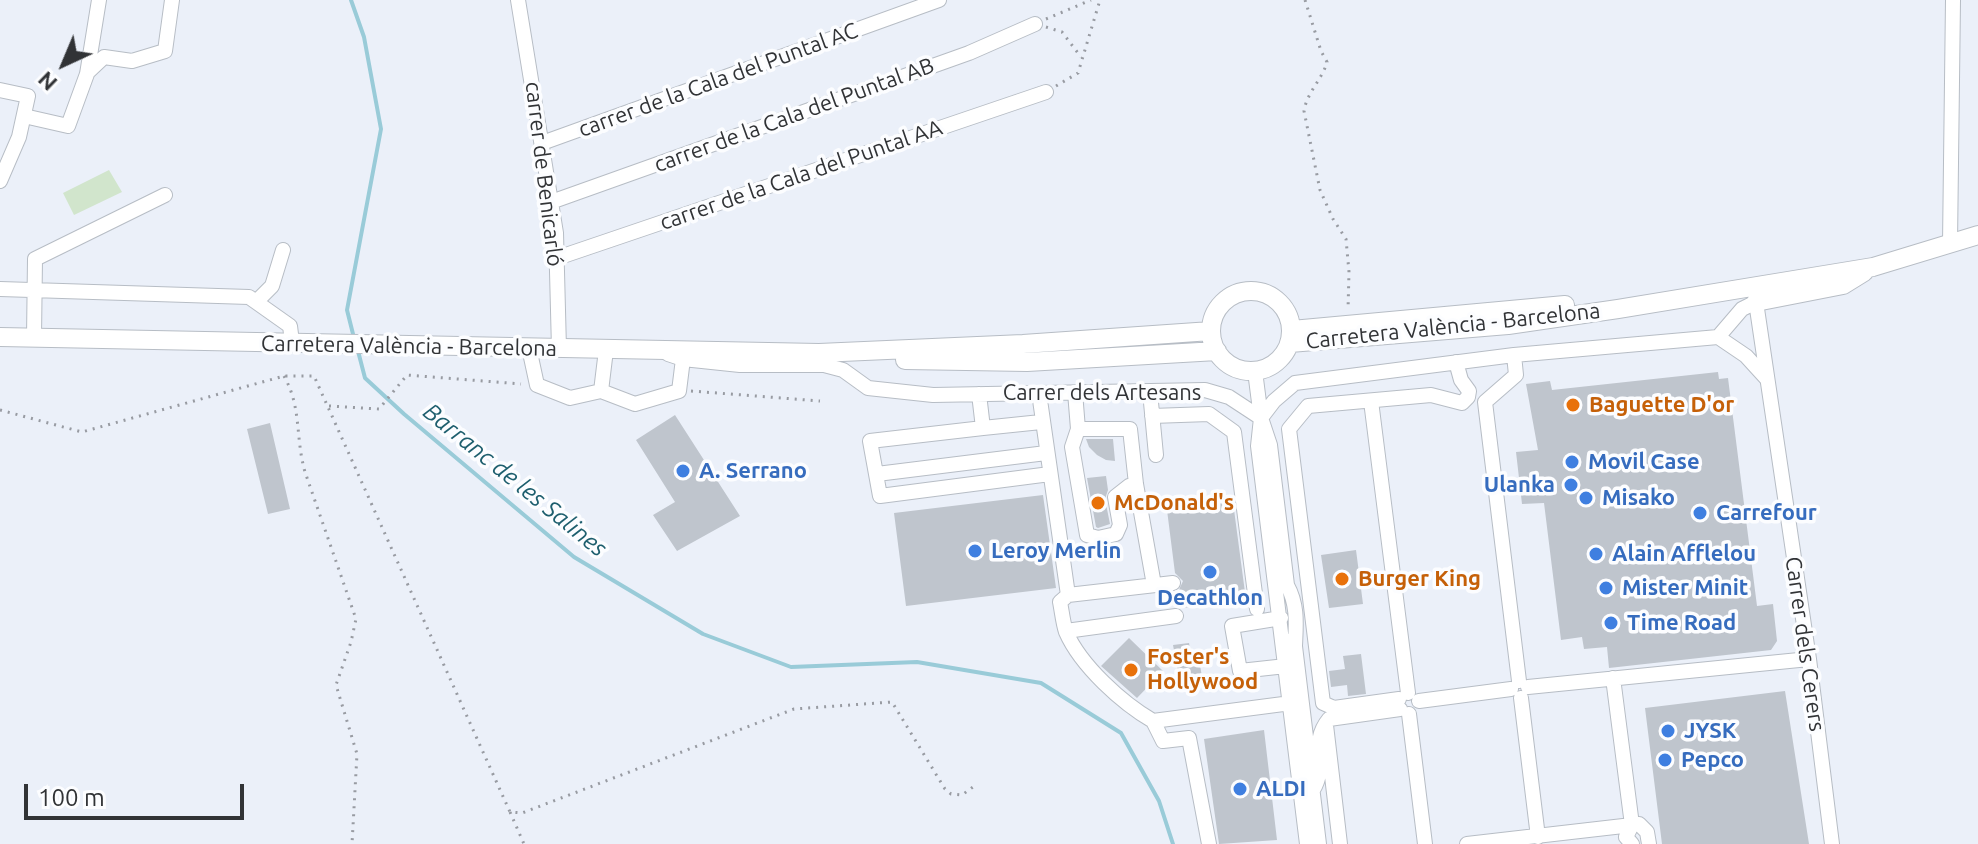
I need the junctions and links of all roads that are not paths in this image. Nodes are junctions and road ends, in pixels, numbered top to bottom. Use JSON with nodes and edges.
{"nodes":[{"id":1,"x":99,"y":0,"type":"edge"},
{"id":2,"x":172,"y":0,"type":"edge"},
{"id":3,"x":518,"y":0,"type":"edge"},
{"id":4,"x":939,"y":0,"type":"edge"},
{"id":5,"x":1953,"y":0,"type":"edge"},
{"id":6,"x":1035,"y":24,"type":"road end"},
{"id":7,"x":87,"y":74,"type":"junction"},
{"id":8,"x":0,"y":90,"type":"edge"},
{"id":9,"x":1046,"y":92,"type":"road end"},
{"id":10,"x":24,"y":116,"type":"junction"},
{"id":11,"x":542,"y":143,"type":"junction"},
{"id":12,"x":0,"y":181,"type":"edge"},
{"id":13,"x":165,"y":195,"type":"dead end"},
{"id":14,"x":551,"y":202,"type":"junction"},
{"id":15,"x":1978,"y":235,"type":"edge"},
{"id":16,"x":1950,"y":244,"type":"junction"},
{"id":17,"x":283,"y":250,"type":"dead end"},
{"id":18,"x":557,"y":258,"type":"junction"},
{"id":19,"x":1873,"y":267,"type":"junction"},
{"id":20,"x":0,"y":289,"type":"edge"},
{"id":21,"x":35,"y":290,"type":"junction"},
{"id":22,"x":1712,"y":294,"type":"junction"},
{"id":23,"x":256,"y":302,"type":"junction"},
{"id":24,"x":1756,"y":302,"type":"junction"},
{"id":25,"x":1211,"y":331,"type":"junction"},
{"id":26,"x":1291,"y":336,"type":"junction"},
{"id":27,"x":0,"y":337,"type":"edge"},
{"id":28,"x":34,"y":337,"type":"junction"},
{"id":29,"x":1718,"y":337,"type":"junction"},
{"id":30,"x":292,"y":342,"type":"junction"},
{"id":31,"x":529,"y":348,"type":"junction"},
{"id":32,"x":559,"y":349,"type":"junction"},
{"id":33,"x":606,"y":350,"type":"junction"},
{"id":34,"x":1217,"y":351,"type":"junction"},
{"id":35,"x":663,"y":352,"type":"junction"},
{"id":36,"x":819,"y":353,"type":"junction"},
{"id":37,"x":1514,"y":355,"type":"junction"},
{"id":38,"x":683,"y":359,"type":"junction"},
{"id":39,"x":1456,"y":362,"type":"junction"},
{"id":40,"x":1255,"y":371,"type":"junction"},
{"id":41,"x":1768,"y":380,"type":"junction"},
{"id":42,"x":601,"y":391,"type":"junction"},
{"id":43,"x":1075,"y":392,"type":"junction"},
{"id":44,"x":1150,"y":392,"type":"junction"},
{"id":45,"x":1039,"y":393,"type":"junction"},
{"id":46,"x":979,"y":394,"type":"junction"},
{"id":47,"x":1371,"y":401,"type":"junction"},
{"id":48,"x":1152,"y":416,"type":"junction"},
{"id":49,"x":1261,"y":418,"type":"junction"},
{"id":50,"x":1041,"y":422,"type":"junction"},
{"id":51,"x":983,"y":428,"type":"junction"},
{"id":52,"x":1078,"y":429,"type":"junction"},
{"id":53,"x":1046,"y":453,"type":"junction"},
{"id":54,"x":1156,"y":455,"type":"dead end"},
{"id":55,"x":877,"y":474,"type":"junction"},
{"id":56,"x":1050,"y":474,"type":"junction"},
{"id":57,"x":1136,"y":484,"type":"junction"},
{"id":58,"x":1173,"y":583,"type":"dead end"},
{"id":59,"x":1154,"y":585,"type":"junction"},
{"id":60,"x":1068,"y":595,"type":"junction"},
{"id":61,"x":1257,"y":609,"type":"dead end"},
{"id":62,"x":1280,"y":613,"type":"junction"},
{"id":63,"x":1176,"y":616,"type":"dead end"},
{"id":64,"x":1066,"y":631,"type":"junction"},
{"id":65,"x":1295,"y":646,"type":"junction"},
{"id":66,"x":1809,"y":659,"type":"junction"},
{"id":67,"x":1286,"y":666,"type":"junction"},
{"id":68,"x":1613,"y":678,"type":"junction"},
{"id":69,"x":1520,"y":689,"type":"junction"},
{"id":70,"x":1291,"y":703,"type":"junction"},
{"id":71,"x":1407,"y":703,"type":"junction"},
{"id":72,"x":1153,"y":721,"type":"junction"},
{"id":73,"x":1326,"y":722,"type":"junction"},
{"id":74,"x":1313,"y":790,"type":"junction"},
{"id":75,"x":1632,"y":825,"type":"junction"},
{"id":76,"x":1538,"y":837,"type":"junction"},
{"id":77,"x":1209,"y":844,"type":"edge"},
{"id":78,"x":1307,"y":844,"type":"edge"},
{"id":79,"x":1319,"y":844,"type":"edge"},
{"id":80,"x":1340,"y":844,"type":"edge"},
{"id":81,"x":1425,"y":844,"type":"edge"},
{"id":82,"x":1467,"y":844,"type":"edge"},
{"id":83,"x":1632,"y":844,"type":"edge"},
{"id":84,"x":1649,"y":844,"type":"edge"},
{"id":85,"x":1832,"y":844,"type":"edge"}],
"edges":[{"from":1,"to":7,"type":"street"},
{"from":2,"to":7,"type":"street"},
{"from":3,"to":11,"type":"street","name":"carrer de Benicarló"},
{"from":4,"to":11,"type":"street","name":"carrer de la Cala del Puntal AC"},
{"from":5,"to":16,"type":"street"},
{"from":6,"to":14,"type":"street","name":"carrer de la Cala del Puntal AB"},
{"from":7,"to":10,"type":"street"},
{"from":8,"to":10,"type":"street"},
{"from":9,"to":18,"type":"street","name":"carrer de la Cala del Puntal AA"},
{"from":10,"to":12,"type":"street"},
{"from":11,"to":14,"type":"street","name":"carrer de Benicarló"},
{"from":13,"to":21,"type":"street"},
{"from":14,"to":18,"type":"street","name":"carrer de Benicarló"},
{"from":15,"to":16,"type":"main road","name":"Carretera València - Barcelona"},
{"from":16,"to":19,"type":"main road","name":"Carretera València - Barcelona"},
{"from":17,"to":23,"type":"street"},
{"from":18,"to":32,"type":"street","name":"carrer de Benicarló"},
{"from":19,"to":22,"type":"main road","name":"Carretera València - Barcelona"},
{"from":19,"to":24,"type":"main road"},
{"from":20,"to":21,"type":"street"},
{"from":21,"to":23,"type":"street"},
{"from":21,"to":28,"type":"street"},
{"from":22,"to":26,"type":"main road","name":"Carretera València - Barcelona"},
{"from":22,"to":26,"type":"main road","name":"Carretera València - Barcelona"},
{"from":23,"to":30,"type":"street"},
{"from":24,"to":29,"type":"street"},
{"from":24,"to":41,"type":"street","name":"Carrer dels Cerers"},
{"from":25,"to":26,"type":"main road"},
{"from":25,"to":34,"type":"main road"},
{"from":25,"to":36,"type":"main road","name":"Carretera València - Barcelona"},
{"from":26,"to":40,"type":"main road"},
{"from":27,"to":28,"type":"main road","name":"Carretera València - Barcelona"},
{"from":28,"to":30,"type":"main road","name":"Carretera València - Barcelona"},
{"from":29,"to":37,"type":"street"},
{"from":29,"to":41,"type":"street"},
{"from":30,"to":31,"type":"main road","name":"Carretera València - Barcelona"},
{"from":31,"to":32,"type":"main road","name":"Carretera València - Barcelona"},
{"from":31,"to":42,"type":"street"},
{"from":32,"to":33,"type":"main road","name":"Carretera València - Barcelona"},
{"from":33,"to":35,"type":"main road","name":"Carretera València - Barcelona"},
{"from":33,"to":42,"type":"street"},
{"from":34,"to":36,"type":"main road","name":"Carretera València - Barcelona"},
{"from":34,"to":40,"type":"main road"},
{"from":35,"to":36,"type":"main road","name":"Carretera València - Barcelona"},
{"from":35,"to":38,"type":"street","name":"Carrer dels Artesans"},
{"from":37,"to":39,"type":"street"},
{"from":37,"to":69,"type":"street"},
{"from":38,"to":42,"type":"street"},
{"from":38,"to":46,"type":"street","name":"Carrer dels Artesans"},
{"from":39,"to":47,"type":"street"},
{"from":39,"to":49,"type":"street"},
{"from":40,"to":49,"type":"street"},
{"from":41,"to":66,"type":"street","name":"Carrer dels Cerers"},
{"from":43,"to":44,"type":"street","name":"Carrer dels Artesans"},
{"from":43,"to":45,"type":"street","name":"Carrer dels Artesans"},
{"from":43,"to":52,"type":"street"},
{"from":44,"to":48,"type":"street"},
{"from":44,"to":49,"type":"street","name":"Carrer dels Artesans"},
{"from":45,"to":46,"type":"street","name":"Carrer dels Artesans"},
{"from":45,"to":50,"type":"street"},
{"from":46,"to":51,"type":"street"},
{"from":47,"to":71,"type":"street"},
{"from":47,"to":71,"type":"street"},
{"from":48,"to":54,"type":"street"},
{"from":48,"to":61,"type":"street"},
{"from":49,"to":62,"type":"street"},
{"from":49,"to":65,"type":"street"},
{"from":50,"to":51,"type":"street"},
{"from":50,"to":53,"type":"street"},
{"from":51,"to":55,"type":"street"},
{"from":52,"to":57,"type":"street"},
{"from":52,"to":57,"type":"street"},
{"from":53,"to":55,"type":"street"},
{"from":53,"to":56,"type":"street"},
{"from":55,"to":56,"type":"street"},
{"from":56,"to":60,"type":"street"},
{"from":57,"to":59,"type":"street"},
{"from":58,"to":59,"type":"street"},
{"from":59,"to":60,"type":"street"},
{"from":60,"to":64,"type":"street"},
{"from":62,"to":65,"type":"street"},
{"from":62,"to":67,"type":"street"},
{"from":62,"to":67,"type":"street"},
{"from":63,"to":64,"type":"street"},
{"from":64,"to":72,"type":"street"},
{"from":65,"to":74,"type":"street"},
{"from":66,"to":68,"type":"street"},
{"from":66,"to":85,"type":"street","name":"Carrer dels Cerers"},
{"from":67,"to":70,"type":"street"},
{"from":68,"to":69,"type":"street"},
{"from":68,"to":75,"type":"street"},
{"from":69,"to":71,"type":"street"},
{"from":69,"to":76,"type":"street"},
{"from":70,"to":72,"type":"street"},
{"from":70,"to":78,"type":"street"},
{"from":71,"to":73,"type":"street"},
{"from":71,"to":81,"type":"street"},
{"from":72,"to":77,"type":"street"},
{"from":73,"to":74,"type":"street"},
{"from":73,"to":80,"type":"street"},
{"from":74,"to":79,"type":"street"},
{"from":75,"to":76,"type":"street"},
{"from":75,"to":83,"type":"street"},
{"from":75,"to":84,"type":"street"},
{"from":76,"to":82,"type":"street"}]}
